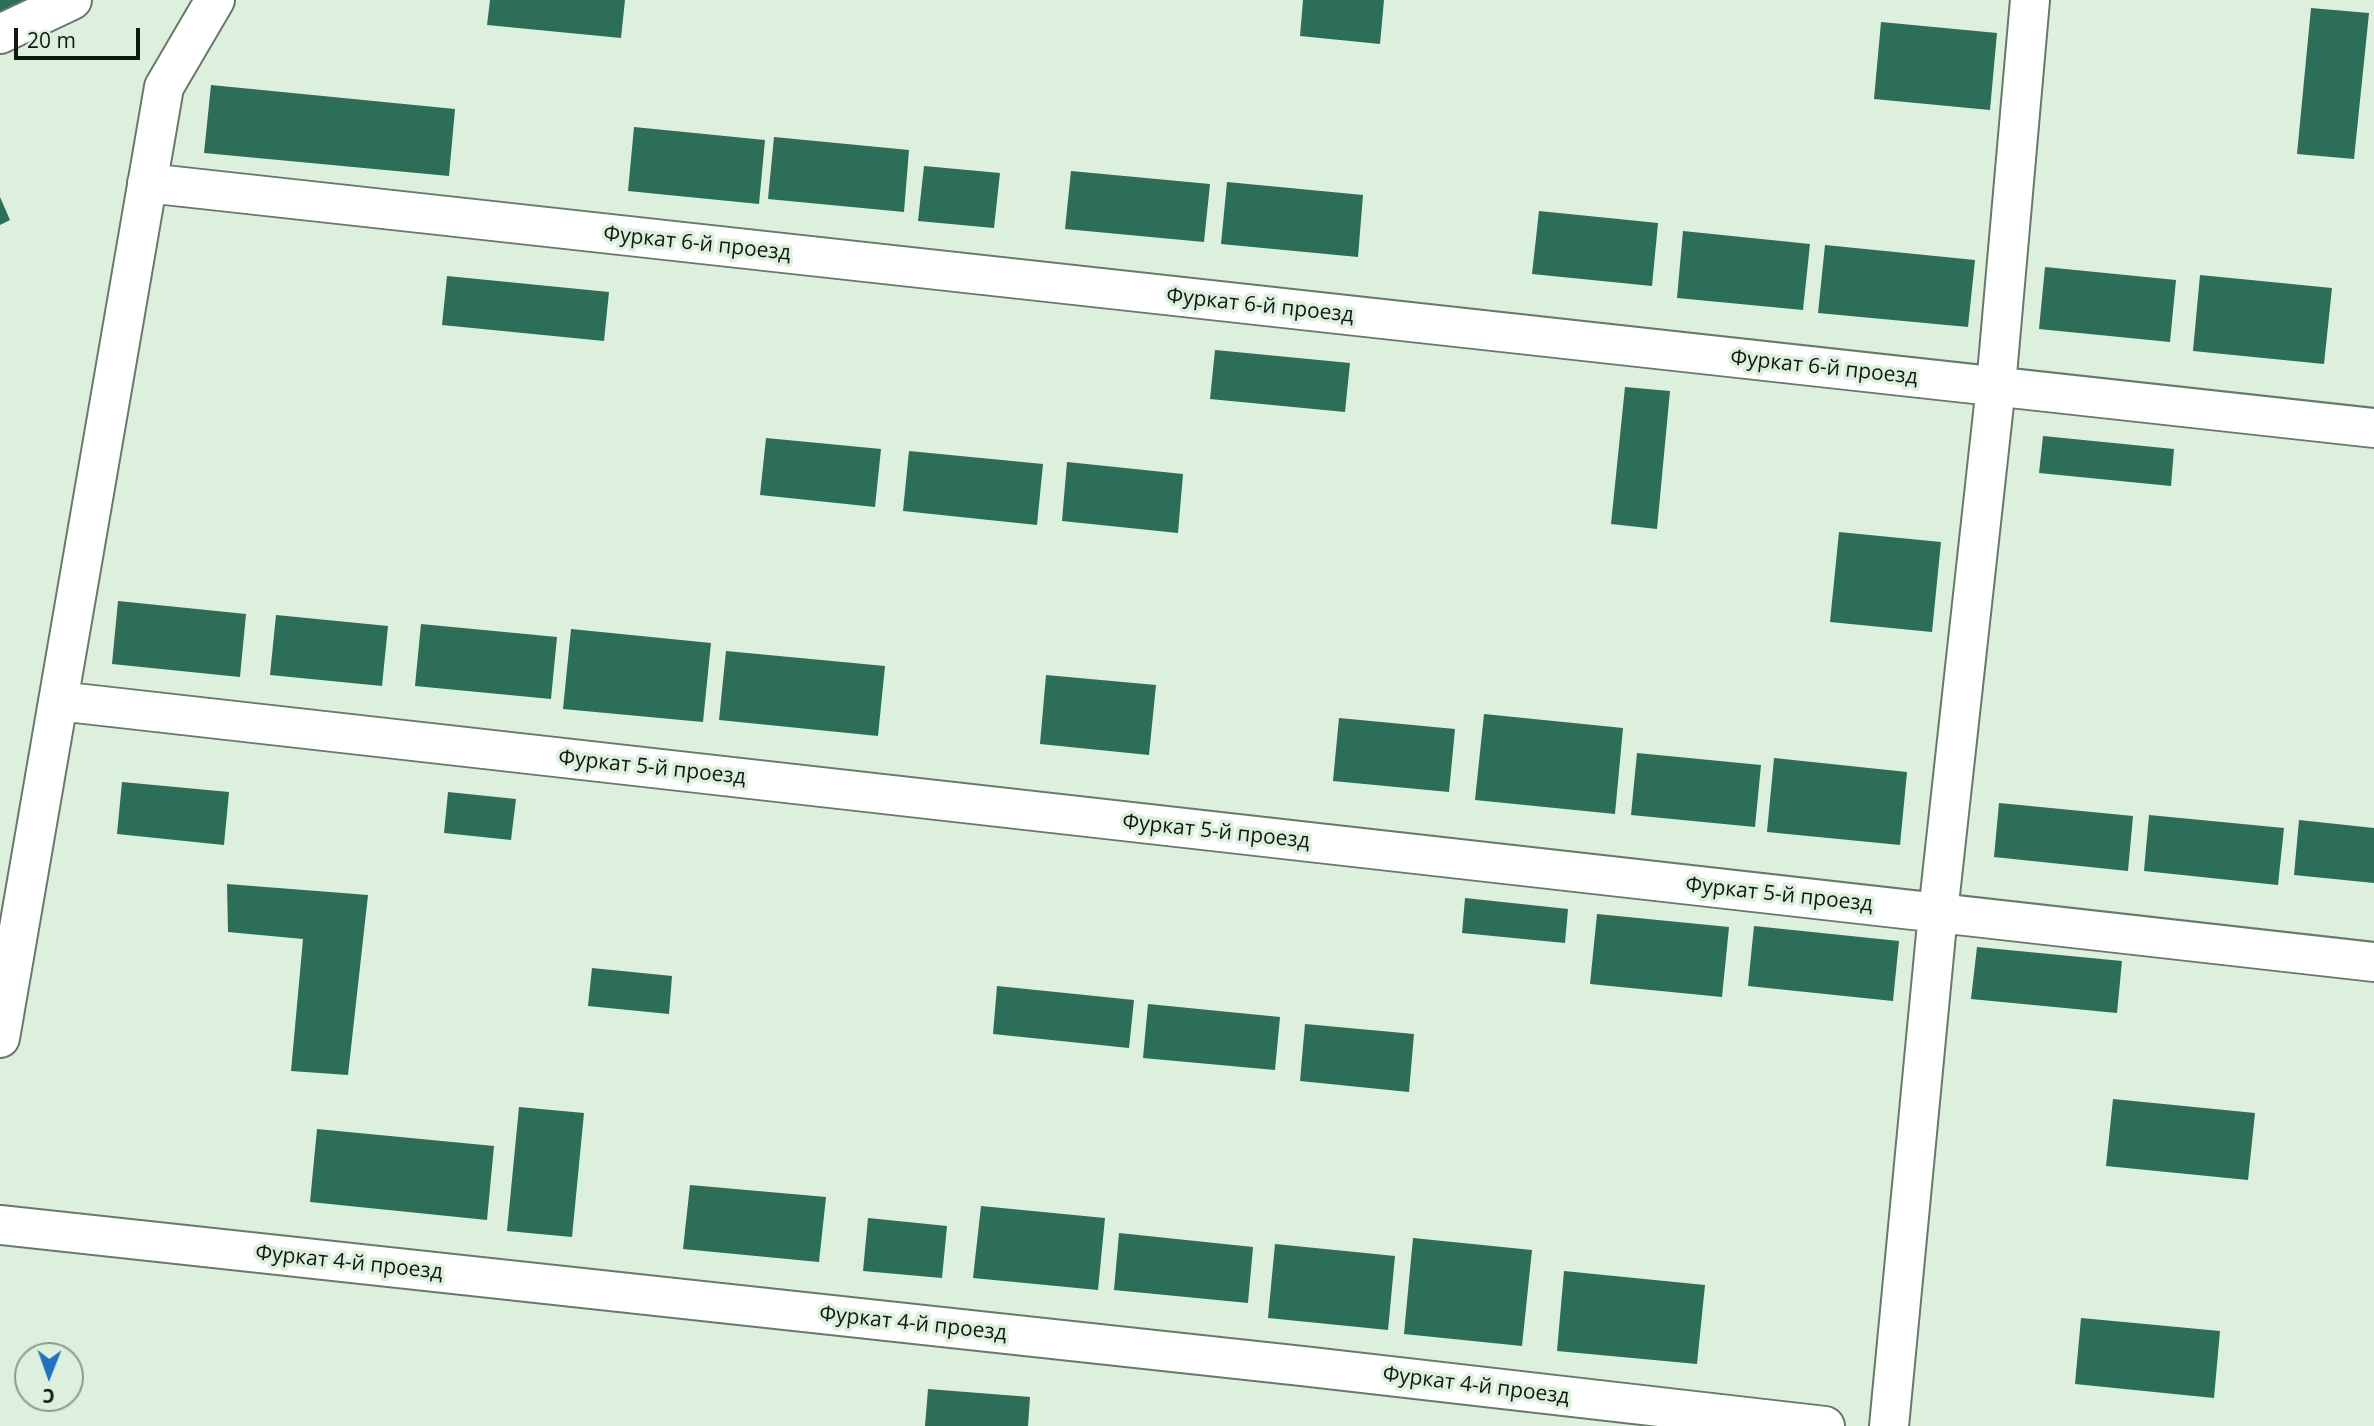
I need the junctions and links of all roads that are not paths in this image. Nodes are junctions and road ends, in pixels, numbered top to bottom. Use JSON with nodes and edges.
{"nodes":[{"id":1,"x":72,"y":0,"type":"edge"},
{"id":2,"x":215,"y":0,"type":"edge"},
{"id":3,"x":2030,"y":0,"type":"edge"},
{"id":4,"x":0,"y":34,"type":"edge"},
{"id":5,"x":147,"y":183,"type":"junction"},
{"id":6,"x":1996,"y":386,"type":"junction"},
{"id":7,"x":2374,"y":428,"type":"edge"},
{"id":8,"x":58,"y":701,"type":"junction"},
{"id":9,"x":1938,"y":913,"type":"junction"},
{"id":10,"x":2374,"y":962,"type":"edge"},
{"id":11,"x":0,"y":1038,"type":"edge"},
{"id":12,"x":0,"y":1225,"type":"edge"},
{"id":13,"x":1825,"y":1426,"type":"edge"},
{"id":14,"x":1889,"y":1426,"type":"edge"}],
"edges":[{"from":1,"to":4,"type":"street"},
{"from":2,"to":5,"type":"street"},
{"from":3,"to":6,"type":"street"},
{"from":5,"to":6,"type":"street","name":"Фуркат 6-й проезд"},
{"from":5,"to":8,"type":"street"},
{"from":6,"to":7,"type":"street","name":"Фуркат 6-й проезд"},
{"from":6,"to":9,"type":"street"},
{"from":8,"to":9,"type":"street","name":"Фуркат 5-й проезд"},
{"from":8,"to":11,"type":"street"},
{"from":9,"to":10,"type":"street","name":"Фуркат 5-й проезд"},
{"from":9,"to":14,"type":"street"},
{"from":12,"to":13,"type":"street","name":"Фуркат 4-й проезд"}]}
